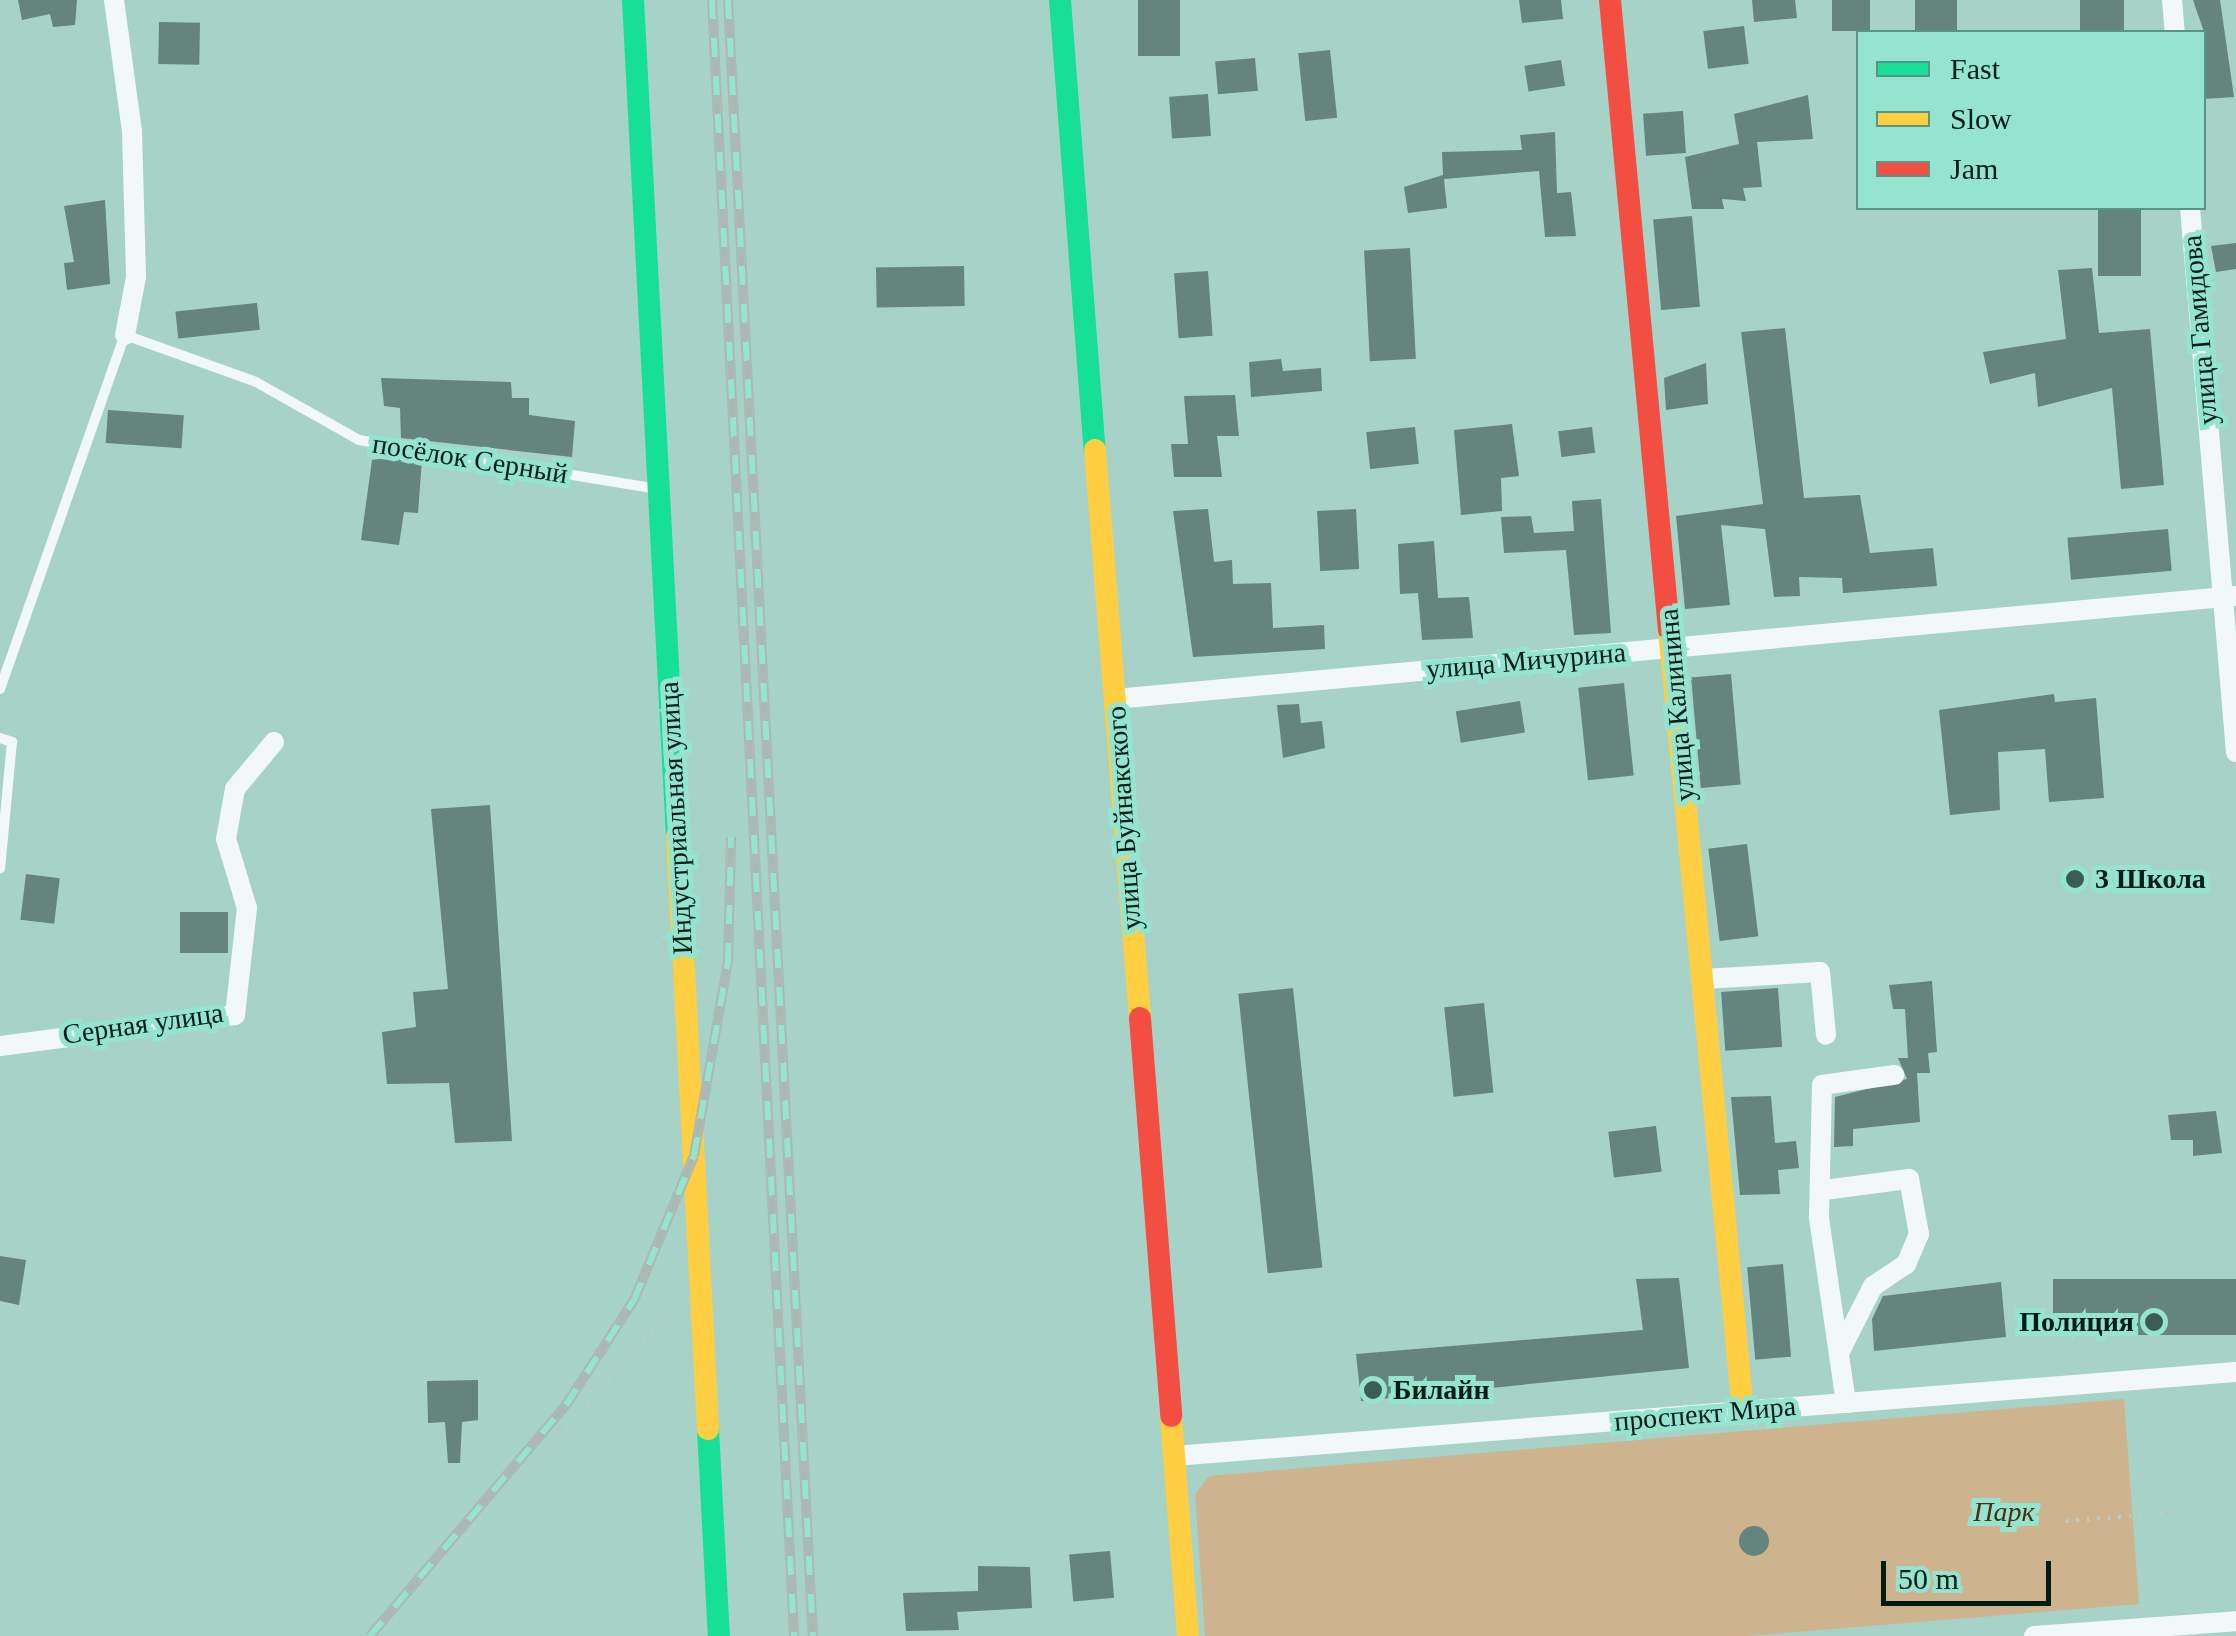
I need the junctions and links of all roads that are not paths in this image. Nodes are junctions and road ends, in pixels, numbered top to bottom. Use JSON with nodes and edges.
{"nodes":[{"id":1,"x":114,"y":0,"type":"edge"},
{"id":2,"x":633,"y":0,"type":"edge"},
{"id":3,"x":1060,"y":0,"type":"edge"},
{"id":4,"x":1610,"y":0,"type":"edge"},
{"id":5,"x":2172,"y":0,"type":"edge"},
{"id":6,"x":2175,"y":30,"type":"edge"},
{"id":7,"x":2190,"y":210,"type":"edge"},
{"id":8,"x":124,"y":335,"type":"junction"},
{"id":9,"x":659,"y":490,"type":"junction"},
{"id":10,"x":2230,"y":596,"type":"edge"},
{"id":11,"x":1671,"y":648,"type":"junction"},
{"id":12,"x":0,"y":689,"type":"edge"},
{"id":13,"x":1114,"y":699,"type":"junction"},
{"id":14,"x":0,"y":738,"type":"edge"},
{"id":15,"x":274,"y":742,"type":"dead end"},
{"id":16,"x":2236,"y":752,"type":"edge"},
{"id":17,"x":0,"y":868,"type":"edge"},
{"id":18,"x":1703,"y":978,"type":"junction"},
{"id":19,"x":1826,"y":1035,"type":"dead end"},
{"id":20,"x":0,"y":1046,"type":"edge"},
{"id":21,"x":1894,"y":1075,"type":"dead end"},
{"id":22,"x":1824,"y":1190,"type":"junction"},
{"id":23,"x":1840,"y":1351,"type":"junction"},
{"id":24,"x":2236,"y":1372,"type":"edge"},
{"id":25,"x":1846,"y":1403,"type":"junction"},
{"id":26,"x":1743,"y":1411,"type":"junction"},
{"id":27,"x":1174,"y":1456,"type":"junction"},
{"id":28,"x":2236,"y":1620,"type":"edge"},
{"id":29,"x":2174,"y":1630,"type":"edge"},
{"id":30,"x":720,"y":1636,"type":"edge"},
{"id":31,"x":1188,"y":1636,"type":"edge"},
{"id":32,"x":2034,"y":1636,"type":"edge"}],
"edges":[{"from":1,"to":8,"type":"street"},
{"from":2,"to":9,"type":"street","name":"Индустриальная улица"},
{"from":3,"to":13,"type":"street","name":"улица Буйнакского"},
{"from":4,"to":11,"type":"street","name":"улица Калинина"},
{"from":5,"to":6,"type":"street"},
{"from":7,"to":10,"type":"street","name":"улица Гамидова"},
{"from":8,"to":9,"type":"lane","name":"посёлок Серный"},
{"from":8,"to":12,"type":"lane"},
{"from":9,"to":30,"type":"street","name":"Индустриальная улица"},
{"from":10,"to":11,"type":"street","name":"улица Мичурина"},
{"from":10,"to":16,"type":"street","name":"улица Гамидова"},
{"from":11,"to":13,"type":"street","name":"улица Мичурина"},
{"from":11,"to":18,"type":"street","name":"улица Калинина"},
{"from":13,"to":27,"type":"street","name":"улица Буйнакского"},
{"from":14,"to":17,"type":"lane"},
{"from":15,"to":20,"type":"street","name":"Серная улица"},
{"from":18,"to":19,"type":"street"},
{"from":18,"to":26,"type":"street","name":"улица Калинина"},
{"from":21,"to":22,"type":"street"},
{"from":22,"to":23,"type":"street"},
{"from":22,"to":23,"type":"street"},
{"from":23,"to":25,"type":"street"},
{"from":24,"to":25,"type":"street","name":"проспект Мира"},
{"from":25,"to":26,"type":"street","name":"проспект Мира"},
{"from":26,"to":27,"type":"street","name":"проспект Мира"},
{"from":27,"to":31,"type":"street","name":"улица Буйнакского"},
{"from":28,"to":29,"type":"street"},
{"from":29,"to":32,"type":"street"}]}
